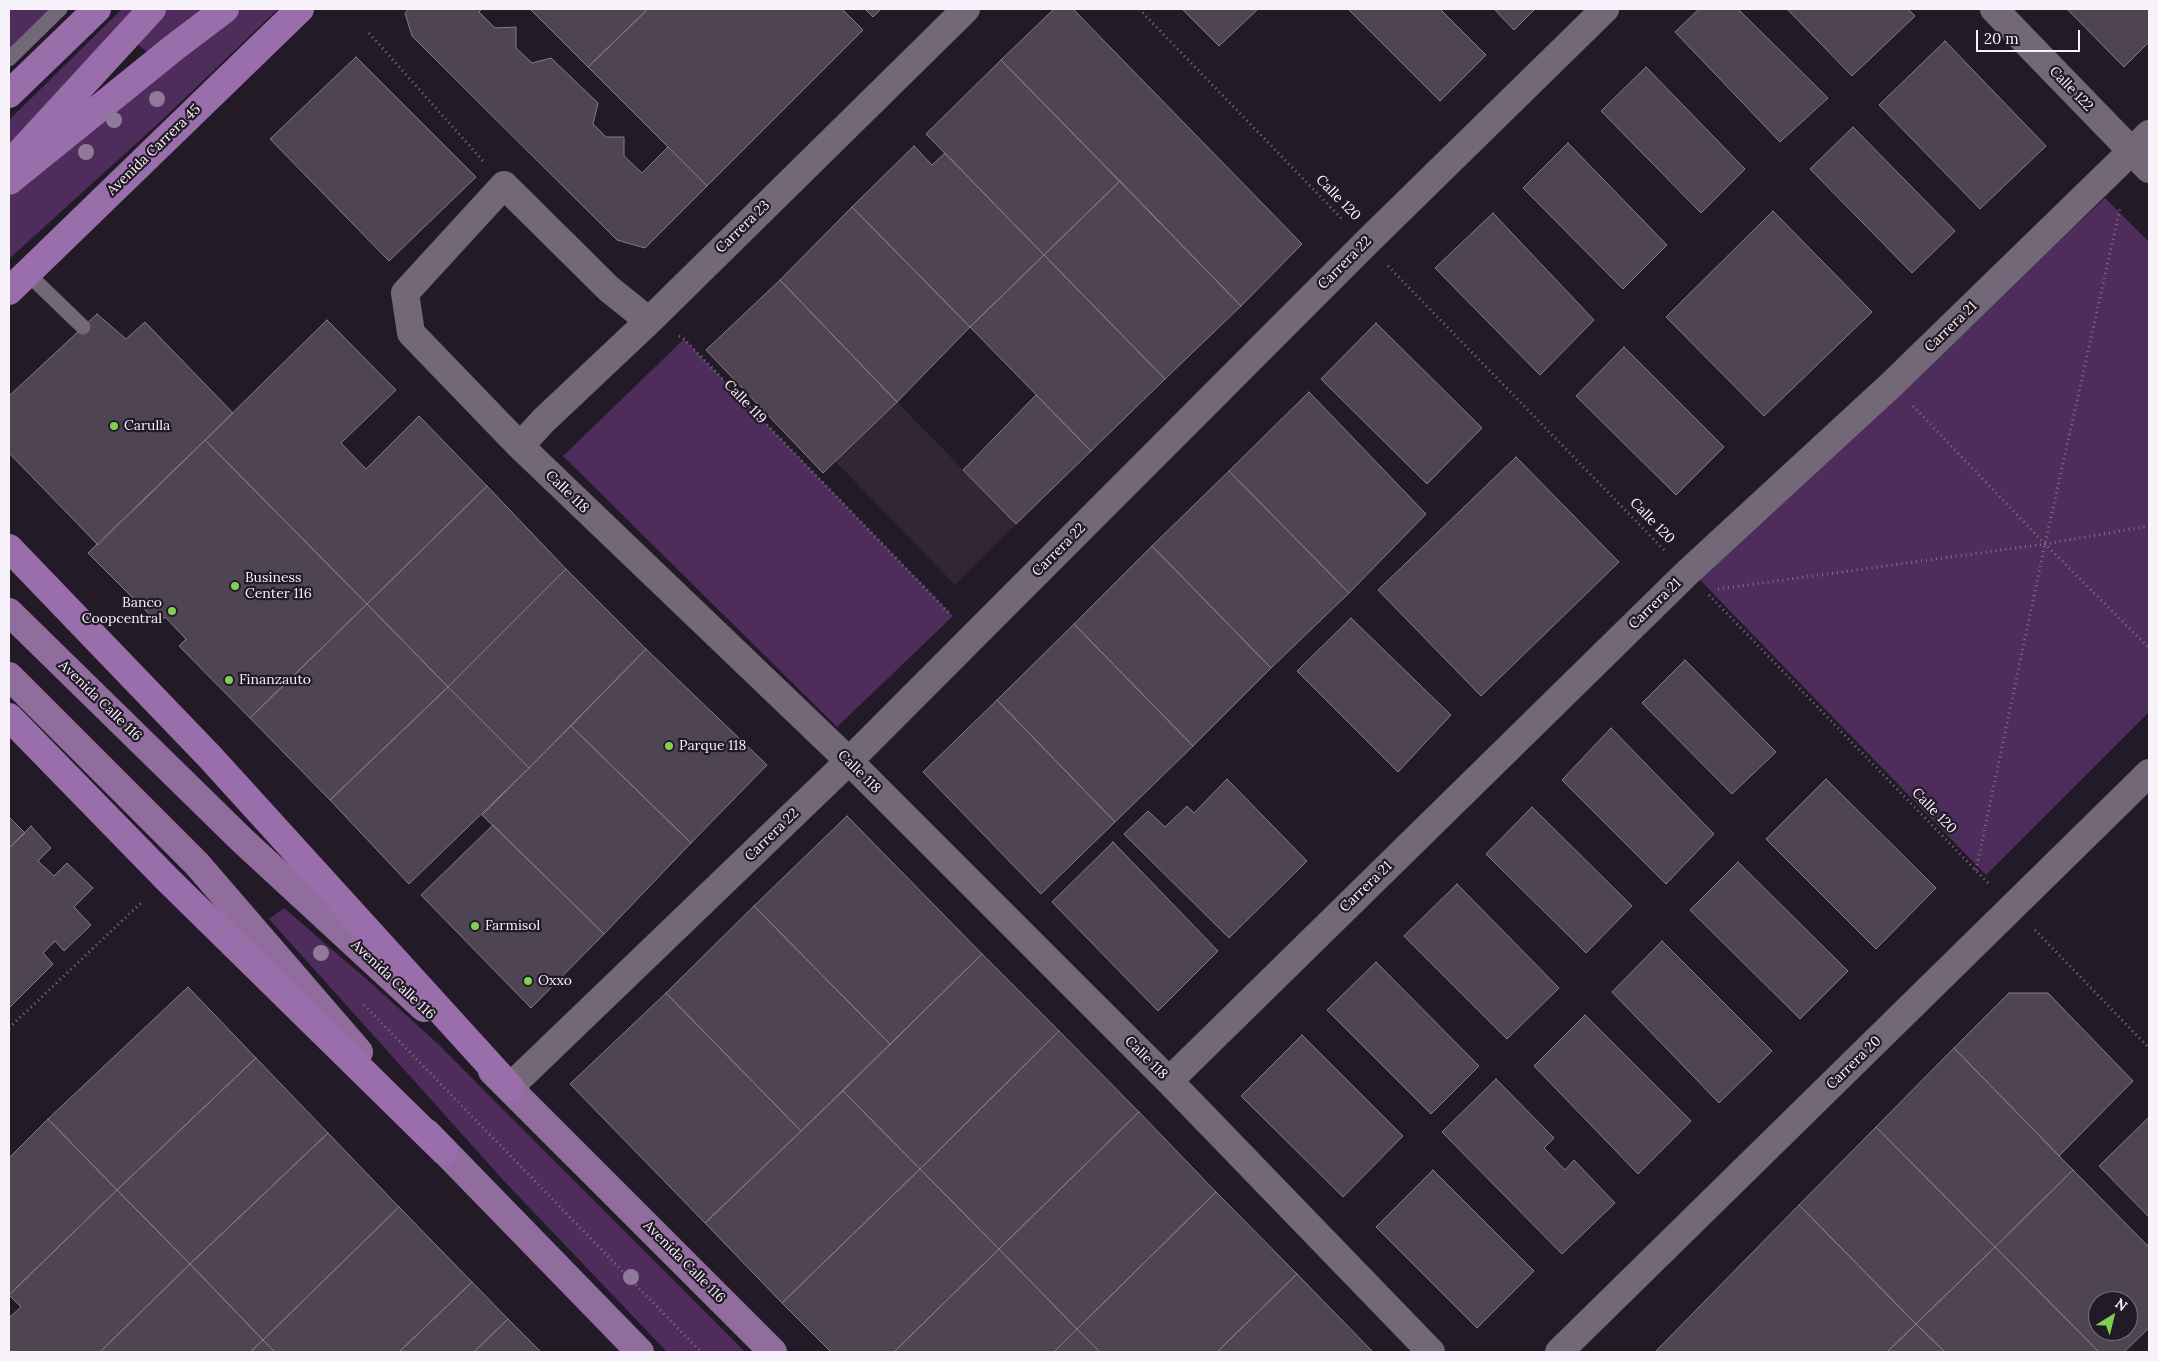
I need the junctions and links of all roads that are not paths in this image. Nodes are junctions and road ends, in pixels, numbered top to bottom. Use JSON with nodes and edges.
{"nodes":[{"id":1,"x":60,"y":9,"type":"edge"},
{"id":2,"x":96,"y":9,"type":"edge"},
{"id":3,"x":152,"y":9,"type":"edge"},
{"id":4,"x":225,"y":9,"type":"edge"},
{"id":5,"x":300,"y":9,"type":"edge"},
{"id":6,"x":966,"y":9,"type":"edge"},
{"id":7,"x":1605,"y":9,"type":"edge"},
{"id":8,"x":1994,"y":9,"type":"edge"},
{"id":9,"x":9,"y":59,"type":"edge"},
{"id":10,"x":9,"y":94,"type":"edge"},
{"id":11,"x":2144,"y":152,"type":"edge"},
{"id":12,"x":9,"y":165,"type":"edge"},
{"id":13,"x":9,"y":181,"type":"edge"},
{"id":14,"x":18,"y":282,"type":"edge"},
{"id":15,"x":649,"y":321,"type":"junction"},
{"id":16,"x":83,"y":327,"type":"dead end"},
{"id":17,"x":520,"y":446,"type":"junction"},
{"id":18,"x":9,"y":548,"type":"edge"},
{"id":19,"x":9,"y":612,"type":"edge"},
{"id":20,"x":9,"y":676,"type":"edge"},
{"id":21,"x":9,"y":717,"type":"edge"},
{"id":22,"x":848,"y":761,"type":"junction"},
{"id":23,"x":2149,"y":773,"type":"edge"},
{"id":24,"x":1169,"y":1081,"type":"junction"},
{"id":25,"x":510,"y":1087,"type":"junction"},
{"id":26,"x":444,"y":1151,"type":"junction"},
{"id":27,"x":640,"y":1352,"type":"edge"},
{"id":28,"x":773,"y":1352,"type":"edge"},
{"id":29,"x":1431,"y":1352,"type":"edge"},
{"id":30,"x":1559,"y":1352,"type":"edge"}],
"edges":[{"from":1,"to":9,"type":"lane"},
{"from":2,"to":10,"type":"highway"},
{"from":3,"to":12,"type":"highway"},
{"from":4,"to":13,"type":"highway"},
{"from":5,"to":14,"type":"highway","name":"Avenida Carrera 45"},
{"from":6,"to":15,"type":"street","name":"Carrera 23"},
{"from":7,"to":22,"type":"street","name":"Carrera 22"},
{"from":8,"to":11,"type":"street","name":"Calle 122"},
{"from":11,"to":24,"type":"street","name":"Carrera 21"},
{"from":14,"to":16,"type":"lane"},
{"from":15,"to":17,"type":"street","name":"Carrera 23"},
{"from":15,"to":17,"type":"street","name":"Calle 118"},
{"from":17,"to":22,"type":"street","name":"Calle 118"},
{"from":18,"to":25,"type":"highway"},
{"from":19,"to":25,"type":"main road","name":"Avenida Calle 116"},
{"from":20,"to":26,"type":"main road"},
{"from":21,"to":26,"type":"highway"},
{"from":22,"to":24,"type":"street","name":"Calle 118"},
{"from":22,"to":25,"type":"street","name":"Carrera 22"},
{"from":23,"to":30,"type":"street","name":"Carrera 20"},
{"from":24,"to":29,"type":"street","name":"Calle 118"},
{"from":25,"to":28,"type":"main road","name":"Avenida Calle 116"},
{"from":26,"to":27,"type":"main road"}]}
